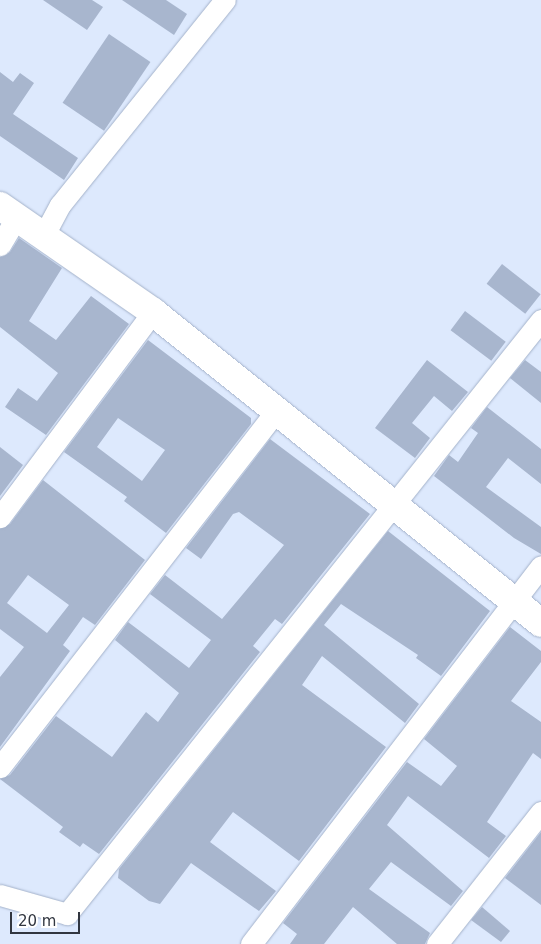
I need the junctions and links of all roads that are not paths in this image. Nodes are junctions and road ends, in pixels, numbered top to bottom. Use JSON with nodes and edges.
{"nodes":[{"id":1,"x":224,"y":0,"type":"edge"},
{"id":2,"x":9,"y":211,"type":"edge"},
{"id":3,"x":44,"y":233,"type":"junction"},
{"id":4,"x":0,"y":245,"type":"edge"},
{"id":5,"x":153,"y":312,"type":"junction"},
{"id":6,"x":541,"y":320,"type":"edge"},
{"id":7,"x":278,"y":409,"type":"junction"},
{"id":8,"x":394,"y":507,"type":"junction"},
{"id":9,"x":0,"y":517,"type":"edge"},
{"id":10,"x":541,"y":566,"type":"edge"},
{"id":11,"x":513,"y":602,"type":"junction"},
{"id":12,"x":541,"y":623,"type":"edge"},
{"id":13,"x":0,"y":767,"type":"edge"},
{"id":14,"x":541,"y":812,"type":"edge"},
{"id":15,"x":0,"y":895,"type":"edge"},
{"id":16,"x":251,"y":944,"type":"edge"},
{"id":17,"x":437,"y":944,"type":"edge"}],
"edges":[{"from":1,"to":3,"type":"street"},
{"from":2,"to":3,"type":"street"},
{"from":2,"to":4,"type":"street"},
{"from":3,"to":5,"type":"street"},
{"from":5,"to":7,"type":"street"},
{"from":5,"to":9,"type":"street"},
{"from":6,"to":8,"type":"street"},
{"from":7,"to":8,"type":"street"},
{"from":7,"to":13,"type":"street"},
{"from":8,"to":11,"type":"street"},
{"from":8,"to":15,"type":"street"},
{"from":10,"to":11,"type":"street"},
{"from":11,"to":12,"type":"street"},
{"from":11,"to":16,"type":"street"},
{"from":14,"to":17,"type":"street"}]}
